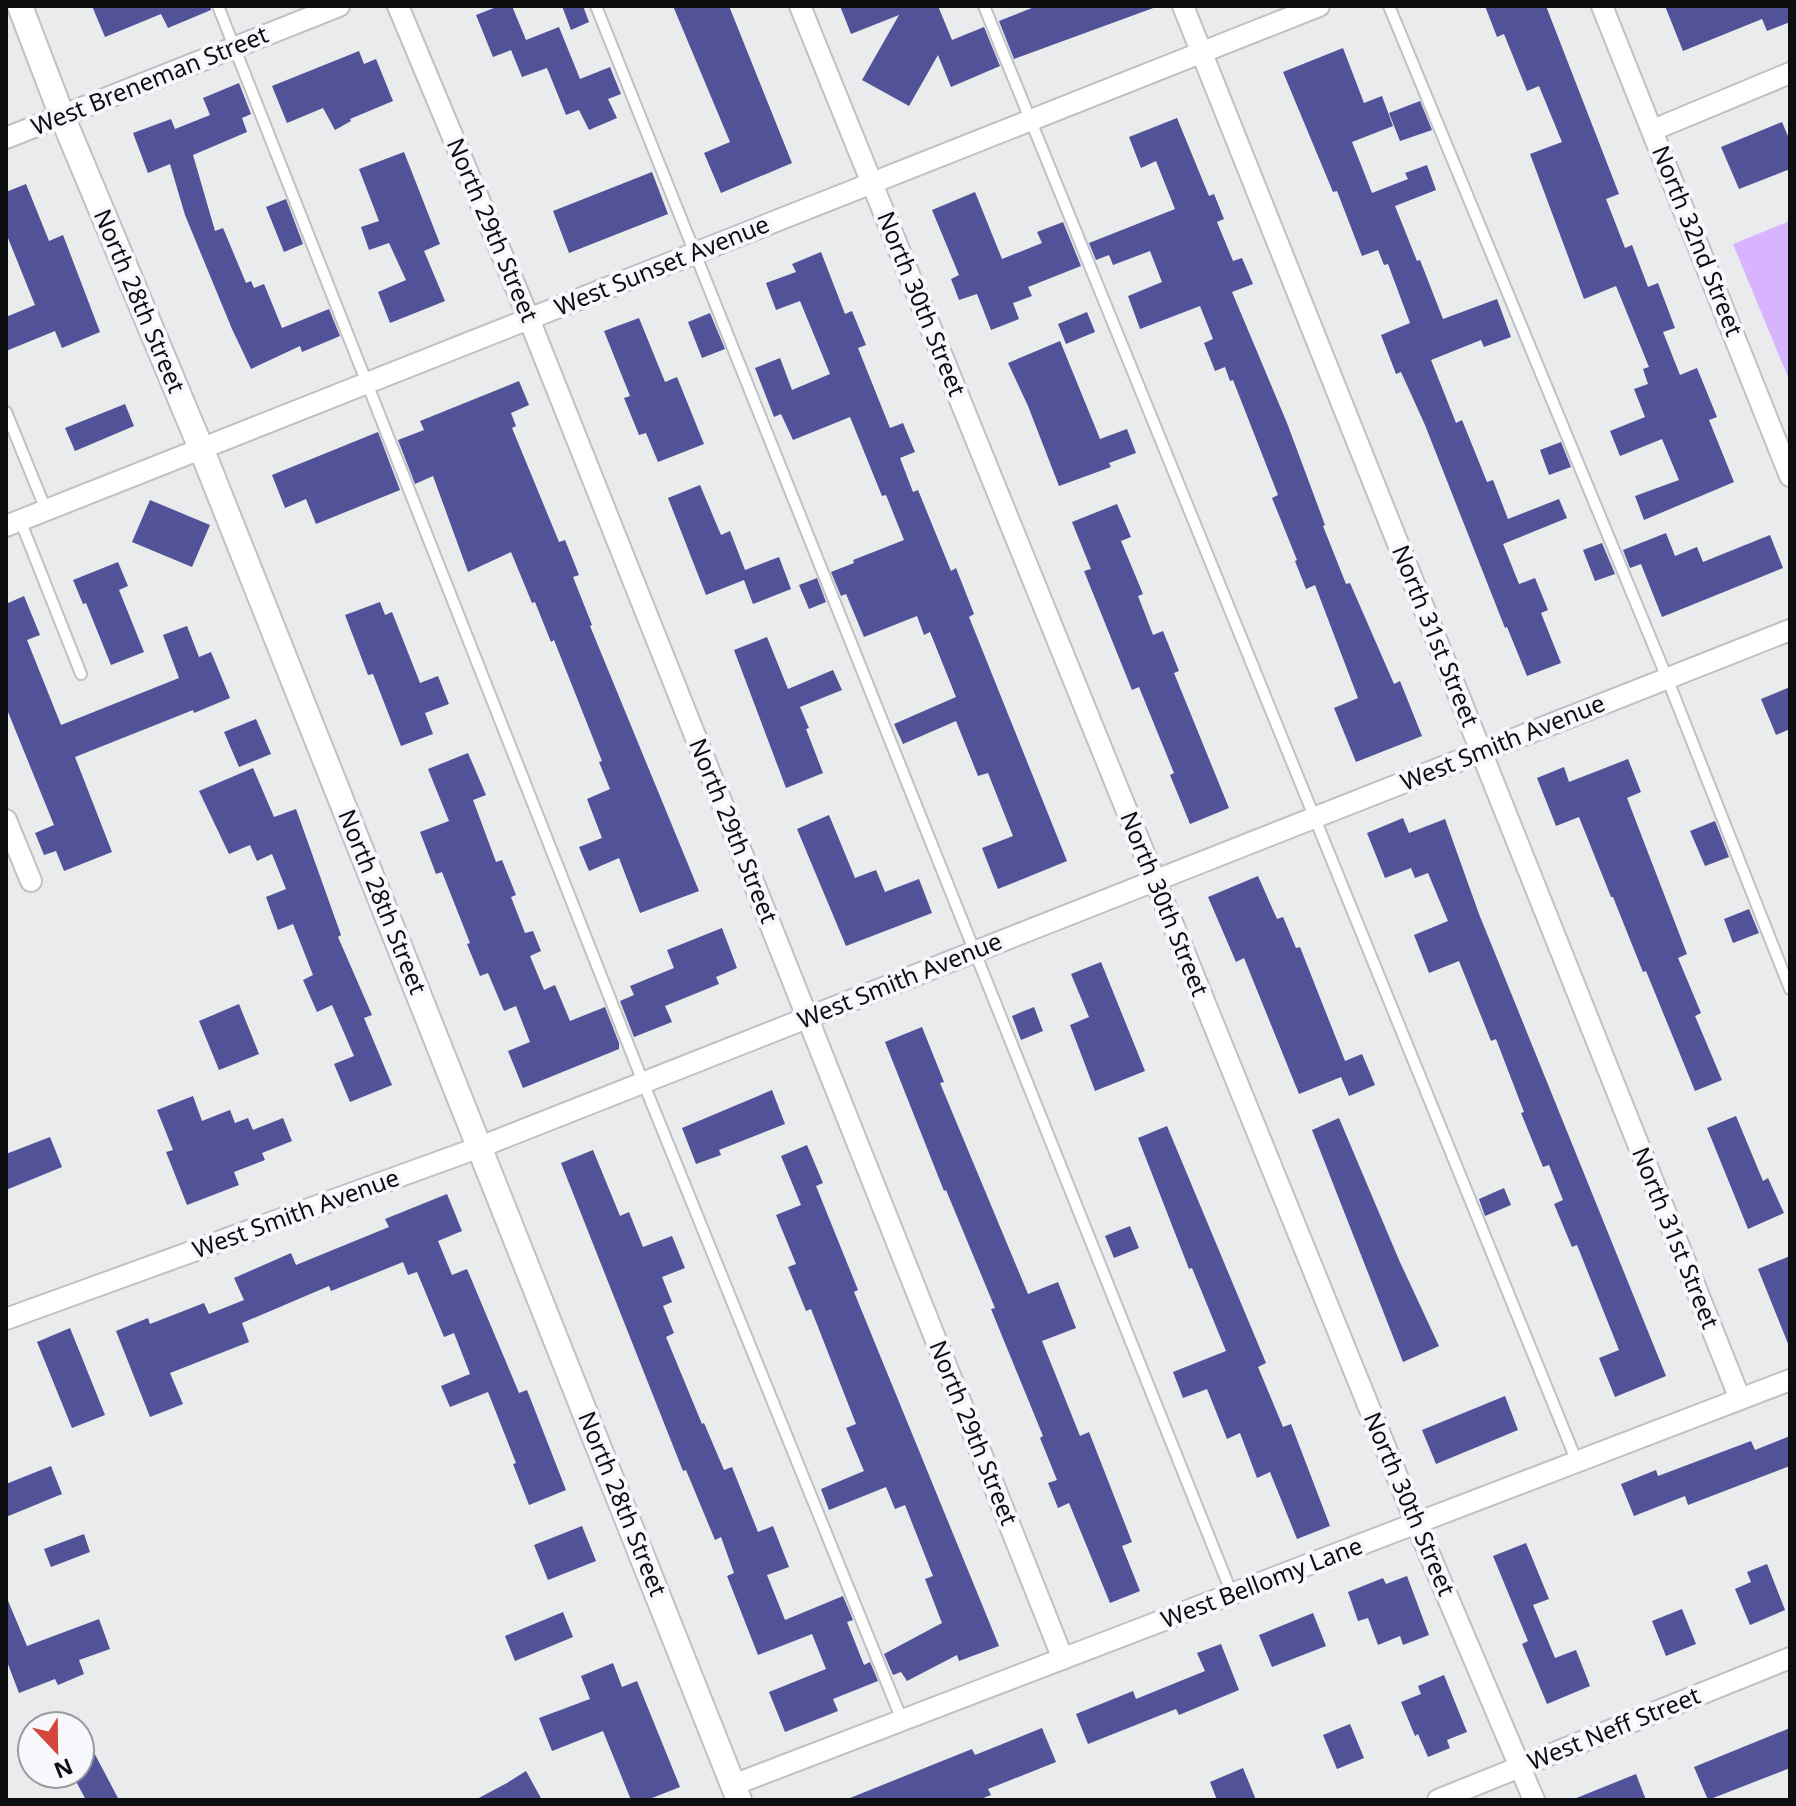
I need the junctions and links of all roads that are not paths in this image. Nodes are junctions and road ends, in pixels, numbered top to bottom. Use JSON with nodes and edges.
{"nodes":[{"id":1,"x":20,"y":6,"type":"edge"},
{"id":2,"x":218,"y":6,"type":"edge"},
{"id":3,"x":339,"y":6,"type":"edge"},
{"id":4,"x":398,"y":6,"type":"edge"},
{"id":5,"x":596,"y":6,"type":"edge"},
{"id":6,"x":800,"y":6,"type":"edge"},
{"id":7,"x":984,"y":6,"type":"edge"},
{"id":8,"x":1183,"y":6,"type":"edge"},
{"id":9,"x":1319,"y":6,"type":"edge"},
{"id":10,"x":1389,"y":6,"type":"edge"},
{"id":11,"x":1602,"y":6,"type":"edge"},
{"id":12,"x":235,"y":47,"type":"junction"},
{"id":13,"x":1202,"y":52,"type":"junction"},
{"id":14,"x":1790,"y":73,"type":"edge"},
{"id":15,"x":62,"y":116,"type":"junction"},
{"id":16,"x":1029,"y":121,"type":"junction"},
{"id":17,"x":1653,"y":130,"type":"junction"},
{"id":18,"x":6,"y":138,"type":"edge"},
{"id":19,"x":872,"y":183,"type":"junction"},
{"id":20,"x":696,"y":253,"type":"junction"},
{"id":21,"x":529,"y":319,"type":"junction"},
{"id":22,"x":367,"y":383,"type":"junction"},
{"id":23,"x":6,"y":412,"type":"edge"},
{"id":24,"x":201,"y":448,"type":"junction"},
{"id":25,"x":1790,"y":476,"type":"edge"},
{"id":26,"x":46,"y":510,"type":"junction"},
{"id":27,"x":13,"y":523,"type":"edge"},
{"id":28,"x":1790,"y":630,"type":"edge"},
{"id":29,"x":81,"y":674,"type":"dead end"},
{"id":30,"x":1667,"y":678,"type":"junction"},
{"id":31,"x":1481,"y":751,"type":"junction"},
{"id":32,"x":1313,"y":817,"type":"junction"},
{"id":33,"x":6,"y":820,"type":"edge"},
{"id":34,"x":1155,"y":880,"type":"junction"},
{"id":35,"x":31,"y":881,"type":"dead end"},
{"id":36,"x":974,"y":951,"type":"junction"},
{"id":37,"x":1790,"y":989,"type":"edge"},
{"id":38,"x":808,"y":1017,"type":"junction"},
{"id":39,"x":643,"y":1082,"type":"junction"},
{"id":40,"x":480,"y":1147,"type":"junction"},
{"id":41,"x":6,"y":1319,"type":"edge"},
{"id":42,"x":1790,"y":1380,"type":"edge"},
{"id":43,"x":1740,"y":1399,"type":"junction"},
{"id":44,"x":1577,"y":1462,"type":"junction"},
{"id":45,"x":1416,"y":1523,"type":"junction"},
{"id":46,"x":1232,"y":1594,"type":"junction"},
{"id":47,"x":1790,"y":1658,"type":"edge"},
{"id":48,"x":1063,"y":1659,"type":"junction"},
{"id":49,"x":902,"y":1720,"type":"junction"},
{"id":50,"x":1521,"y":1767,"type":"junction"},
{"id":51,"x":736,"y":1793,"type":"edge"},
{"id":52,"x":1438,"y":1800,"type":"edge"},
{"id":53,"x":1534,"y":1800,"type":"edge"}],
"edges":[{"from":1,"to":15,"type":"street","name":"North 28th Street"},
{"from":2,"to":12,"type":"lane"},
{"from":3,"to":12,"type":"street","name":"West Breneman Street"},
{"from":4,"to":21,"type":"street","name":"North 29th Street"},
{"from":5,"to":20,"type":"lane"},
{"from":6,"to":19,"type":"street","name":"North 30th Street"},
{"from":7,"to":16,"type":"lane"},
{"from":8,"to":13,"type":"street","name":"North 31st Street"},
{"from":9,"to":13,"type":"street","name":"West Sunset Avenue"},
{"from":10,"to":30,"type":"lane"},
{"from":11,"to":17,"type":"street","name":"North 32nd Street"},
{"from":12,"to":15,"type":"street","name":"West Breneman Street"},
{"from":12,"to":22,"type":"lane"},
{"from":13,"to":16,"type":"street","name":"West Sunset Avenue"},
{"from":13,"to":31,"type":"street","name":"North 31st Street"},
{"from":14,"to":17,"type":"street"},
{"from":15,"to":18,"type":"street","name":"West Breneman Street"},
{"from":15,"to":24,"type":"street","name":"North 28th Street"},
{"from":16,"to":19,"type":"street","name":"West Sunset Avenue"},
{"from":16,"to":32,"type":"lane"},
{"from":17,"to":25,"type":"street","name":"North 32nd Street"},
{"from":19,"to":20,"type":"street","name":"West Sunset Avenue"},
{"from":19,"to":34,"type":"street","name":"North 30th Street"},
{"from":20,"to":21,"type":"street","name":"West Sunset Avenue"},
{"from":20,"to":36,"type":"lane"},
{"from":21,"to":22,"type":"street","name":"West Sunset Avenue"},
{"from":21,"to":38,"type":"street","name":"North 29th Street"},
{"from":22,"to":24,"type":"street","name":"West Sunset Avenue"},
{"from":22,"to":39,"type":"lane"},
{"from":23,"to":26,"type":"lane"},
{"from":24,"to":26,"type":"street","name":"West Sunset Avenue"},
{"from":24,"to":40,"type":"street","name":"North 28th Street"},
{"from":26,"to":27,"type":"street","name":"West Sunset Avenue"},
{"from":27,"to":29,"type":"lane"},
{"from":28,"to":30,"type":"street","name":"West Smith Avenue"},
{"from":30,"to":31,"type":"street","name":"West Smith Avenue"},
{"from":30,"to":37,"type":"lane"},
{"from":31,"to":32,"type":"street","name":"West Smith Avenue"},
{"from":31,"to":43,"type":"street","name":"North 31st Street"},
{"from":32,"to":34,"type":"street","name":"West Smith Avenue"},
{"from":32,"to":44,"type":"lane"},
{"from":33,"to":35,"type":"street"},
{"from":34,"to":36,"type":"street","name":"West Smith Avenue"},
{"from":34,"to":45,"type":"street","name":"North 30th Street"},
{"from":36,"to":38,"type":"street","name":"West Smith Avenue"},
{"from":36,"to":46,"type":"lane"},
{"from":38,"to":39,"type":"street","name":"West Smith Avenue"},
{"from":38,"to":48,"type":"street","name":"North 29th Street"},
{"from":39,"to":40,"type":"street","name":"West Smith Avenue"},
{"from":39,"to":49,"type":"lane"},
{"from":40,"to":41,"type":"street","name":"West Smith Avenue"},
{"from":40,"to":51,"type":"street","name":"North 28th Street"},
{"from":42,"to":43,"type":"street","name":"West Bellomy Lane"},
{"from":43,"to":44,"type":"street","name":"West Bellomy Lane"},
{"from":44,"to":45,"type":"street","name":"West Bellomy Lane"},
{"from":45,"to":46,"type":"street","name":"West Bellomy Lane"},
{"from":45,"to":50,"type":"street","name":"North 30th Street"},
{"from":46,"to":48,"type":"street","name":"West Bellomy Lane"},
{"from":47,"to":50,"type":"street","name":"West Neff Street"},
{"from":48,"to":49,"type":"street","name":"West Bellomy Lane"},
{"from":49,"to":51,"type":"street","name":"West Bellomy Lane"},
{"from":50,"to":52,"type":"street","name":"West Neff Street"},
{"from":50,"to":53,"type":"street","name":"North 30th Street"}]}
